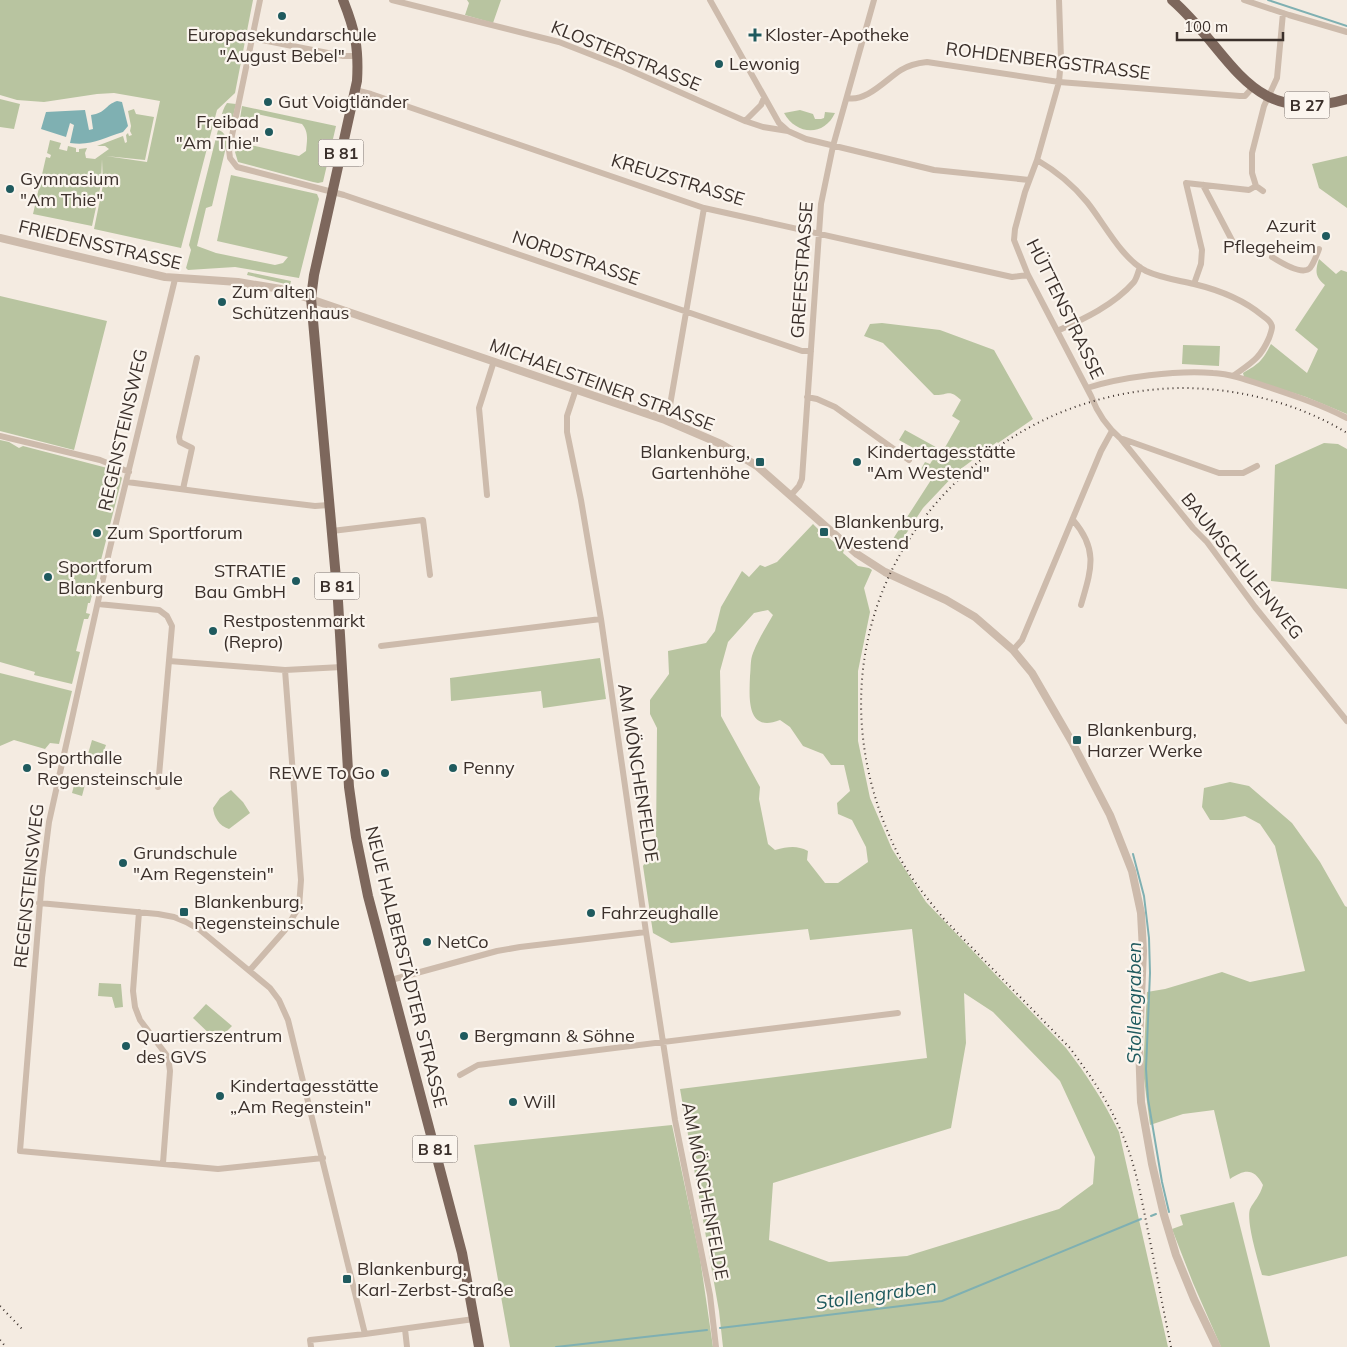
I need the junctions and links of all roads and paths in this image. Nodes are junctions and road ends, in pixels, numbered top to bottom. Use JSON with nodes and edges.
{"nodes":[{"id":1,"x":260,"y":0,"type":"edge"},
{"id":2,"x":343,"y":0,"type":"edge"},
{"id":3,"x":392,"y":0,"type":"edge"},
{"id":4,"x":710,"y":0,"type":"edge"},
{"id":5,"x":874,"y":0,"type":"edge"},
{"id":6,"x":1059,"y":0,"type":"edge"},
{"id":7,"x":1172,"y":0,"type":"edge"},
{"id":8,"x":1244,"y":0,"type":"edge"},
{"id":9,"x":1283,"y":13,"type":"junction"},
{"id":10,"x":1347,"y":32,"type":"edge"},
{"id":11,"x":252,"y":38,"type":"junction"},
{"id":12,"x":358,"y":56,"type":"junction"},
{"id":13,"x":1059,"y":82,"type":"junction"},
{"id":14,"x":1253,"y":87,"type":"junction"},
{"id":15,"x":356,"y":90,"type":"junction"},
{"id":16,"x":764,"y":98,"type":"junction"},
{"id":17,"x":847,"y":98,"type":"junction"},
{"id":18,"x":1268,"y":98,"type":"junction"},
{"id":19,"x":1347,"y":98,"type":"edge"},
{"id":20,"x":746,"y":121,"type":"junction"},
{"id":21,"x":788,"y":132,"type":"junction"},
{"id":22,"x":833,"y":146,"type":"junction"},
{"id":23,"x":1037,"y":160,"type":"junction"},
{"id":24,"x":1028,"y":180,"type":"junction"},
{"id":25,"x":1203,"y":185,"type":"junction"},
{"id":26,"x":1256,"y":186,"type":"junction"},
{"id":27,"x":1263,"y":191,"type":"dead end"},
{"id":28,"x":332,"y":192,"type":"junction"},
{"id":29,"x":704,"y":208,"type":"junction"},
{"id":30,"x":818,"y":233,"type":"junction"},
{"id":31,"x":0,"y":238,"type":"edge"},
{"id":32,"x":1236,"y":248,"type":"dead end"},
{"id":33,"x":1319,"y":249,"type":"dead end"},
{"id":34,"x":1272,"y":257,"type":"dead end"},
{"id":35,"x":1140,"y":267,"type":"junction"},
{"id":36,"x":1028,"y":275,"type":"junction"},
{"id":37,"x":175,"y":278,"type":"junction"},
{"id":38,"x":1194,"y":284,"type":"junction"},
{"id":39,"x":310,"y":298,"type":"junction"},
{"id":40,"x":687,"y":311,"type":"junction"},
{"id":41,"x":1057,"y":331,"type":"junction"},
{"id":42,"x":810,"y":351,"type":"junction"},
{"id":43,"x":197,"y":358,"type":"dead end"},
{"id":44,"x":494,"y":361,"type":"junction"},
{"id":45,"x":1233,"y":376,"type":"junction"},
{"id":46,"x":1087,"y":388,"type":"junction"},
{"id":47,"x":576,"y":389,"type":"junction"},
{"id":48,"x":807,"y":397,"type":"junction"},
{"id":49,"x":1347,"y":418,"type":"edge"},
{"id":50,"x":665,"y":420,"type":"junction"},
{"id":51,"x":1112,"y":431,"type":"junction"},
{"id":52,"x":0,"y":436,"type":"edge"},
{"id":53,"x":1121,"y":439,"type":"junction"},
{"id":54,"x":910,"y":460,"type":"dead end"},
{"id":55,"x":1257,"y":466,"type":"dead end"},
{"id":56,"x":129,"y":472,"type":"junction"},
{"id":57,"x":127,"y":482,"type":"junction"},
{"id":58,"x":183,"y":489,"type":"junction"},
{"id":59,"x":488,"y":495,"type":"dead end"},
{"id":60,"x":791,"y":495,"type":"junction"},
{"id":61,"x":330,"y":505,"type":"junction"},
{"id":62,"x":1073,"y":520,"type":"junction"},
{"id":63,"x":332,"y":530,"type":"junction"},
{"id":64,"x":430,"y":575,"type":"dead end"},
{"id":65,"x":98,"y":604,"type":"junction"},
{"id":66,"x":1081,"y":605,"type":"dead end"},
{"id":67,"x":600,"y":619,"type":"junction"},
{"id":68,"x":381,"y":646,"type":"dead end"},
{"id":69,"x":1013,"y":650,"type":"junction"},
{"id":70,"x":169,"y":661,"type":"junction"},
{"id":71,"x":342,"y":667,"type":"junction"},
{"id":72,"x":285,"y":670,"type":"junction"},
{"id":73,"x":1347,"y":721,"type":"edge"},
{"id":74,"x":158,"y":787,"type":"dead end"},
{"id":75,"x":40,"y":903,"type":"junction"},
{"id":76,"x":139,"y":912,"type":"junction"},
{"id":77,"x":646,"y":932,"type":"junction"},
{"id":78,"x":250,"y":970,"type":"junction"},
{"id":79,"x":391,"y":980,"type":"junction"},
{"id":80,"x":898,"y":1013,"type":"dead end"},
{"id":81,"x":662,"y":1041,"type":"junction"},
{"id":82,"x":460,"y":1075,"type":"dead end"},
{"id":83,"x":323,"y":1158,"type":"junction"},
{"id":84,"x":163,"y":1163,"type":"junction"},
{"id":85,"x":474,"y":1319,"type":"junction"},
{"id":86,"x":405,"y":1329,"type":"junction"},
{"id":87,"x":366,"y":1334,"type":"junction"},
{"id":88,"x":311,"y":1347,"type":"edge"},
{"id":89,"x":407,"y":1347,"type":"edge"},
{"id":90,"x":479,"y":1347,"type":"edge"},
{"id":91,"x":716,"y":1347,"type":"edge"},
{"id":92,"x":1217,"y":1347,"type":"edge"}],
"edges":[{"from":1,"to":11,"type":"street"},
{"from":2,"to":12,"type":"main road","name":"NEUE HALBERSTÄDTER STRASSE","number":"B 81"},
{"from":3,"to":20,"type":"street","name":"KLOSTERSTRASSE"},
{"from":4,"to":16,"type":"street"},
{"from":5,"to":17,"type":"street","name":"GREFESTRASSE"},
{"from":6,"to":13,"type":"street","name":"HÜTTENSTRASSE"},
{"from":7,"to":14,"type":"main road","number":"B 27"},
{"from":8,"to":9,"type":"street"},
{"from":9,"to":10,"type":"street"},
{"from":9,"to":18,"type":"street"},
{"from":11,"to":12,"type":"street"},
{"from":11,"to":28,"type":"street","name":"NORDSTRASSE"},
{"from":12,"to":15,"type":"main road","name":"NEUE HALBERSTÄDTER STRASSE","number":"B 81"},
{"from":13,"to":14,"type":"street","name":"ROHDENBERGSTRASSE"},
{"from":13,"to":17,"type":"street","name":"ROHDENBERGSTRASSE"},
{"from":13,"to":23,"type":"street","name":"HÜTTENSTRASSE"},
{"from":14,"to":18,"type":"main road","number":"B 27"},
{"from":15,"to":28,"type":"main road","name":"NEUE HALBERSTÄDTER STRASSE","number":"B 81"},
{"from":15,"to":29,"type":"street","name":"KREUZSTRASSE"},
{"from":16,"to":20,"type":"street"},
{"from":16,"to":21,"type":"street"},
{"from":17,"to":22,"type":"street","name":"GREFESTRASSE"},
{"from":18,"to":19,"type":"main road","number":"B 27"},
{"from":18,"to":26,"type":"street"},
{"from":20,"to":21,"type":"street","name":"KLOSTERSTRASSE"},
{"from":21,"to":22,"type":"street","name":"KLOSTERSTRASSE"},
{"from":22,"to":24,"type":"street","name":"KLOSTERSTRASSE"},
{"from":22,"to":30,"type":"street","name":"GREFESTRASSE"},
{"from":23,"to":24,"type":"street","name":"HÜTTENSTRASSE"},
{"from":23,"to":35,"type":"street"},
{"from":24,"to":36,"type":"street","name":"HÜTTENSTRASSE"},
{"from":25,"to":26,"type":"street"},
{"from":25,"to":32,"type":"street"},
{"from":25,"to":38,"type":"street"},
{"from":26,"to":27,"type":"street"},
{"from":28,"to":39,"type":"main road","name":"NEUE HALBERSTÄDTER STRASSE","number":"B 81"},
{"from":28,"to":40,"type":"street","name":"NORDSTRASSE"},
{"from":29,"to":30,"type":"street","name":"KREUZSTRASSE"},
{"from":29,"to":40,"type":"street"},
{"from":30,"to":36,"type":"street","name":"KREUZSTRASSE"},
{"from":30,"to":42,"type":"street","name":"GREFESTRASSE"},
{"from":31,"to":37,"type":"street","name":"FRIEDENSSTRASSE"},
{"from":33,"to":34,"type":"street"},
{"from":35,"to":38,"type":"street"},
{"from":35,"to":41,"type":"street"},
{"from":36,"to":41,"type":"street","name":"HÜTTENSTRASSE"},
{"from":37,"to":39,"type":"street","name":"FRIEDENSSTRASSE"},
{"from":37,"to":56,"type":"street","name":"REGENSTEINSWEG"},
{"from":38,"to":45,"type":"street"},
{"from":39,"to":44,"type":"street","name":"MICHAELSTEINER STRASSE"},
{"from":39,"to":61,"type":"main road","name":"NEUE HALBERSTÄDTER STRASSE","number":"B 81"},
{"from":40,"to":42,"type":"street","name":"NORDSTRASSE"},
{"from":40,"to":50,"type":"street"},
{"from":41,"to":46,"type":"street","name":"HÜTTENSTRASSE"},
{"from":42,"to":48,"type":"street","name":"GREFESTRASSE"},
{"from":43,"to":58,"type":"street"},
{"from":44,"to":47,"type":"street","name":"MICHAELSTEINER STRASSE"},
{"from":44,"to":59,"type":"street"},
{"from":45,"to":46,"type":"street"},
{"from":45,"to":49,"type":"street"},
{"from":46,"to":51,"type":"street","name":"HÜTTENSTRASSE"},
{"from":47,"to":50,"type":"street","name":"MICHAELSTEINER STRASSE"},
{"from":47,"to":67,"type":"street","name":"AM MÖNCHENFELDE"},
{"from":48,"to":54,"type":"street"},
{"from":48,"to":60,"type":"street","name":"GREFESTRASSE"},
{"from":50,"to":60,"type":"street","name":"MICHAELSTEINER STRASSE"},
{"from":51,"to":53,"type":"street","name":"BAUMSCHULENWEG"},
{"from":51,"to":62,"type":"street"},
{"from":52,"to":56,"type":"street"},
{"from":53,"to":55,"type":"street"},
{"from":53,"to":73,"type":"street","name":"BAUMSCHULENWEG"},
{"from":56,"to":57,"type":"street","name":"REGENSTEINSWEG"},
{"from":57,"to":58,"type":"street"},
{"from":57,"to":65,"type":"street","name":"REGENSTEINSWEG"},
{"from":58,"to":61,"type":"street"},
{"from":60,"to":69,"type":"street","name":"MICHAELSTEINER STRASSE"},
{"from":61,"to":63,"type":"main road","name":"NEUE HALBERSTÄDTER STRASSE","number":"B 81"},
{"from":62,"to":66,"type":"street"},
{"from":62,"to":69,"type":"street"},
{"from":63,"to":64,"type":"street"},
{"from":63,"to":71,"type":"main road","name":"NEUE HALBERSTÄDTER STRASSE","number":"B 81"},
{"from":65,"to":70,"type":"street"},
{"from":65,"to":75,"type":"street","name":"REGENSTEINSWEG"},
{"from":67,"to":68,"type":"street"},
{"from":67,"to":77,"type":"street","name":"AM MÖNCHENFELDE"},
{"from":69,"to":92,"type":"street","name":"MICHAELSTEINER STRASSE"},
{"from":70,"to":72,"type":"street"},
{"from":70,"to":74,"type":"street"},
{"from":71,"to":72,"type":"street"},
{"from":71,"to":79,"type":"main road","name":"NEUE HALBERSTÄDTER STRASSE","number":"B 81"},
{"from":72,"to":78,"type":"street"},
{"from":75,"to":76,"type":"street"},
{"from":75,"to":84,"type":"street","name":"REGENSTEINSWEG"},
{"from":76,"to":78,"type":"street"},
{"from":76,"to":84,"type":"street"},
{"from":77,"to":79,"type":"street"},
{"from":77,"to":81,"type":"street","name":"AM MÖNCHENFELDE"},
{"from":78,"to":83,"type":"street"},
{"from":79,"to":85,"type":"main road","name":"NEUE HALBERSTÄDTER STRASSE","number":"B 81"},
{"from":80,"to":81,"type":"street"},
{"from":81,"to":82,"type":"street"},
{"from":81,"to":91,"type":"street","name":"AM MÖNCHENFELDE"},
{"from":83,"to":84,"type":"street"},
{"from":83,"to":87,"type":"street"},
{"from":85,"to":86,"type":"street"},
{"from":85,"to":90,"type":"main road","name":"NEUE HALBERSTÄDTER STRASSE","number":"B 81"},
{"from":86,"to":87,"type":"street"},
{"from":86,"to":89,"type":"street"},
{"from":87,"to":88,"type":"street"}]}
